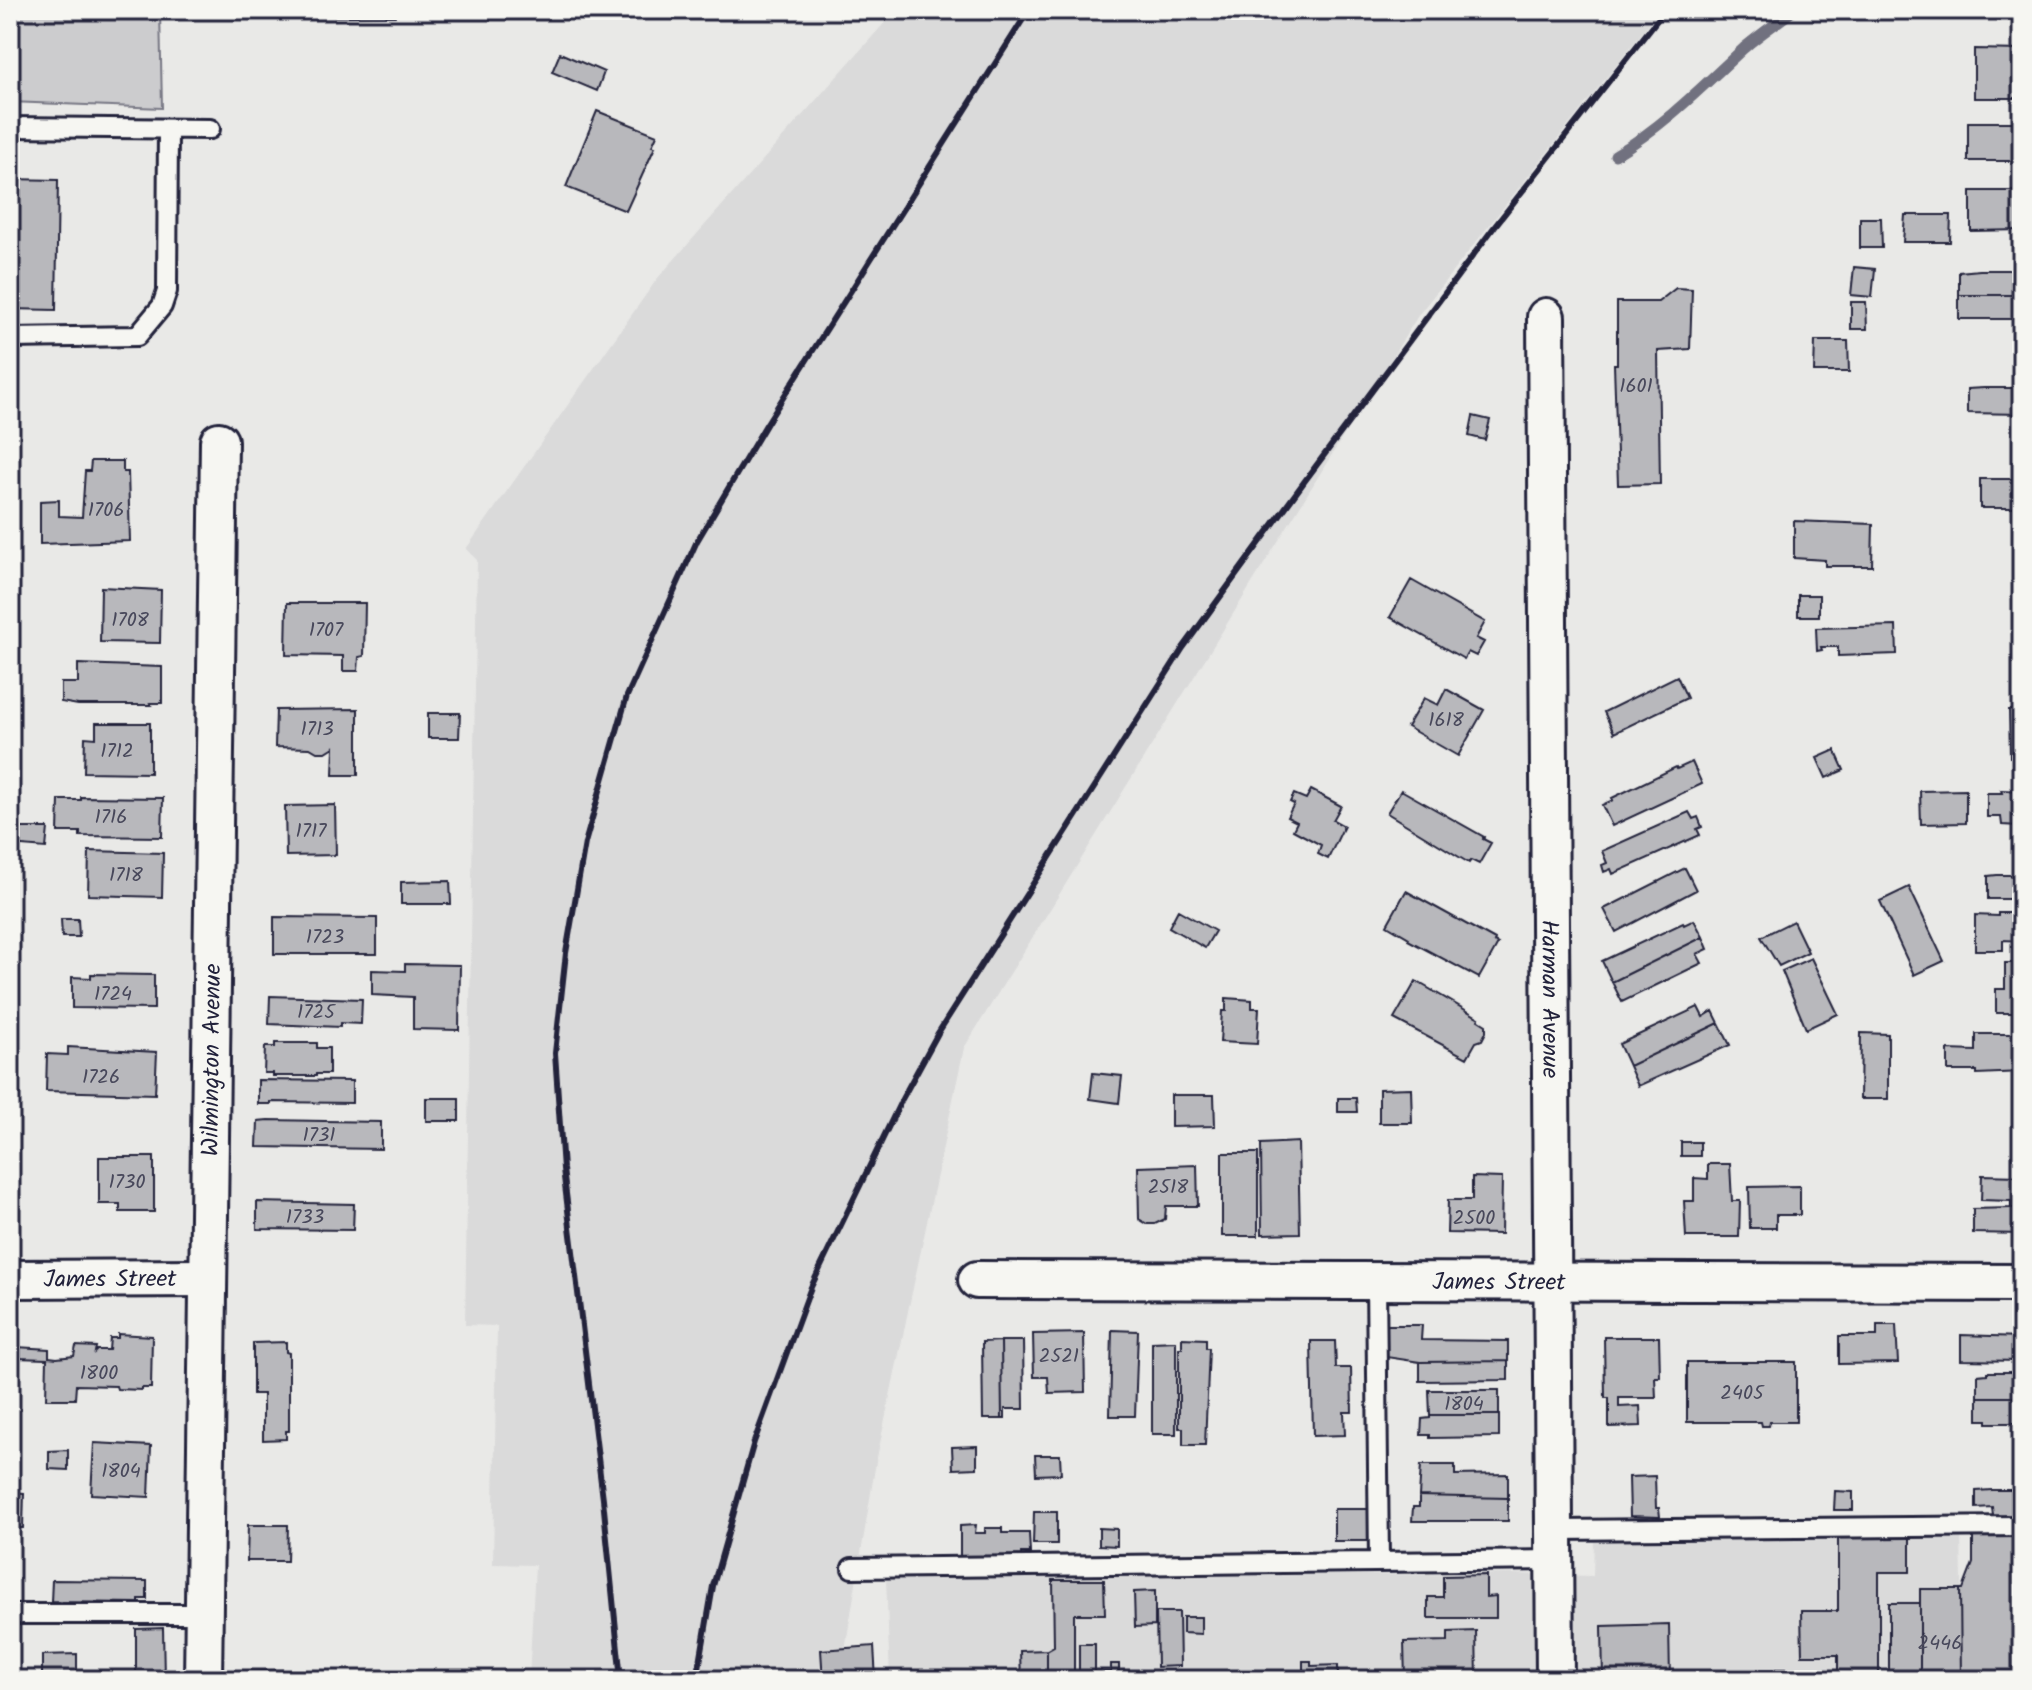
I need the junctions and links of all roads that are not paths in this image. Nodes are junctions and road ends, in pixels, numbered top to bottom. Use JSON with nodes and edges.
{"nodes":[{"id":1,"x":10,"y":127,"type":"edge"},
{"id":2,"x":168,"y":129,"type":"junction"},
{"id":3,"x":210,"y":129,"type":"dead end"},
{"id":4,"x":1546,"y":317,"type":"dead end"},
{"id":5,"x":10,"y":338,"type":"edge"},
{"id":6,"x":219,"y":441,"type":"dead end"},
{"id":7,"x":208,"y":1278,"type":"junction"},
{"id":8,"x":10,"y":1279,"type":"edge"},
{"id":9,"x":977,"y":1280,"type":"dead end"},
{"id":10,"x":1376,"y":1281,"type":"junction"},
{"id":11,"x":1551,"y":1281,"type":"junction"},
{"id":12,"x":2022,"y":1283,"type":"edge"},
{"id":13,"x":2022,"y":1526,"type":"edge"},
{"id":14,"x":1554,"y":1545,"type":"junction"},
{"id":15,"x":1379,"y":1561,"type":"junction"},
{"id":16,"x":852,"y":1568,"type":"dead end"},
{"id":17,"x":10,"y":1614,"type":"edge"},
{"id":18,"x":204,"y":1614,"type":"junction"},
{"id":19,"x":203,"y":1680,"type":"edge"},
{"id":20,"x":1555,"y":1680,"type":"edge"}],
"edges":[{"from":1,"to":2,"type":"lane"},
{"from":2,"to":3,"type":"lane"},
{"from":2,"to":5,"type":"lane"},
{"from":4,"to":11,"type":"street","name":"Harman Avenue"},
{"from":6,"to":7,"type":"street","name":"Wilmington Avenue"},
{"from":7,"to":8,"type":"street","name":"James Street"},
{"from":7,"to":18,"type":"street","name":"Wilmington Avenue"},
{"from":9,"to":10,"type":"street","name":"James Street"},
{"from":10,"to":11,"type":"street","name":"James Street"},
{"from":10,"to":15,"type":"lane"},
{"from":11,"to":12,"type":"street","name":"James Street"},
{"from":11,"to":14,"type":"street","name":"Harman Avenue"},
{"from":13,"to":14,"type":"lane"},
{"from":14,"to":15,"type":"lane"},
{"from":14,"to":20,"type":"street","name":"Harman Avenue"},
{"from":15,"to":16,"type":"lane"},
{"from":17,"to":18,"type":"lane"},
{"from":18,"to":19,"type":"street","name":"Wilmington Avenue"}]}
